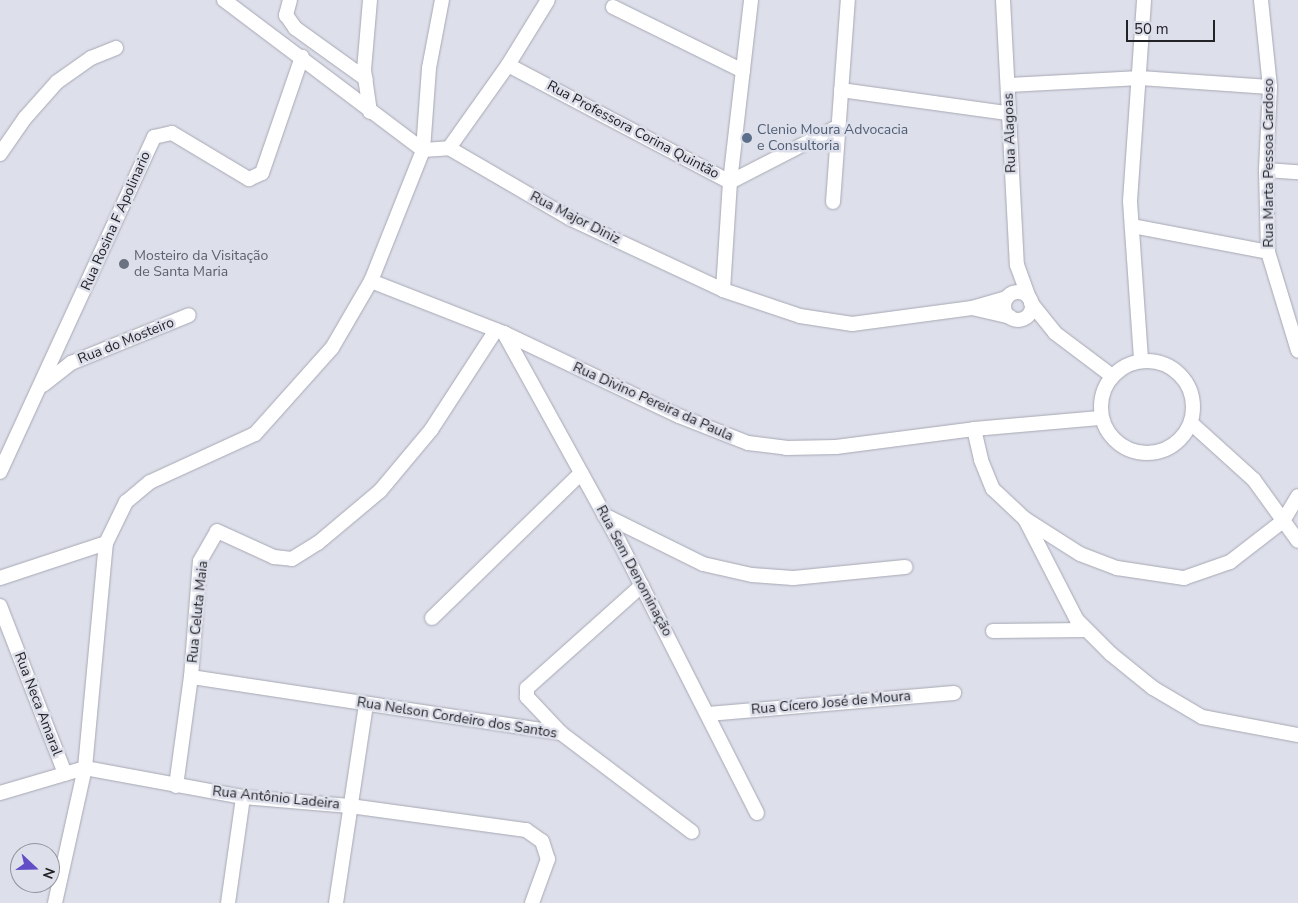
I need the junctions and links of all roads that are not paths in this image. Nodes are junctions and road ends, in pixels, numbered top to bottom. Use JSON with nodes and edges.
{"nodes":[{"id":1,"x":224,"y":0,"type":"edge"},
{"id":2,"x":290,"y":0,"type":"edge"},
{"id":3,"x":370,"y":0,"type":"edge"},
{"id":4,"x":442,"y":0,"type":"edge"},
{"id":5,"x":548,"y":0,"type":"edge"},
{"id":6,"x":751,"y":0,"type":"edge"},
{"id":7,"x":848,"y":0,"type":"edge"},
{"id":8,"x":1003,"y":0,"type":"edge"},
{"id":9,"x":1144,"y":0,"type":"edge"},
{"id":10,"x":1261,"y":0,"type":"edge"},
{"id":11,"x":613,"y":7,"type":"dead end"},
{"id":12,"x":116,"y":48,"type":"dead end"},
{"id":13,"x":302,"y":57,"type":"junction"},
{"id":14,"x":508,"y":65,"type":"junction"},
{"id":15,"x":742,"y":71,"type":"junction"},
{"id":16,"x":1140,"y":78,"type":"junction"},
{"id":17,"x":366,"y":79,"type":"junction"},
{"id":18,"x":1009,"y":85,"type":"junction"},
{"id":19,"x":1270,"y":87,"type":"junction"},
{"id":20,"x":841,"y":90,"type":"junction"},
{"id":21,"x":370,"y":112,"type":"junction"},
{"id":22,"x":1007,"y":113,"type":"junction"},
{"id":23,"x":837,"y":127,"type":"junction"},
{"id":24,"x":449,"y":148,"type":"junction"},
{"id":25,"x":422,"y":150,"type":"junction"},
{"id":26,"x":0,"y":154,"type":"edge"},
{"id":27,"x":1266,"y":170,"type":"junction"},
{"id":28,"x":1298,"y":172,"type":"edge"},
{"id":29,"x":730,"y":182,"type":"junction"},
{"id":30,"x":833,"y":202,"type":"dead end"},
{"id":31,"x":1132,"y":226,"type":"junction"},
{"id":32,"x":1268,"y":252,"type":"junction"},
{"id":33,"x":1017,"y":265,"type":"junction"},
{"id":34,"x":371,"y":281,"type":"junction"},
{"id":35,"x":723,"y":290,"type":"junction"},
{"id":36,"x":1008,"y":297,"type":"junction"},
{"id":37,"x":1030,"y":301,"type":"junction"},
{"id":38,"x":972,"y":308,"type":"junction"},
{"id":39,"x":189,"y":315,"type":"dead end"},
{"id":40,"x":1016,"y":318,"type":"junction"},
{"id":41,"x":500,"y":332,"type":"junction"},
{"id":42,"x":1055,"y":333,"type":"junction"},
{"id":43,"x":1298,"y":351,"type":"edge"},
{"id":44,"x":1141,"y":359,"type":"junction"},
{"id":45,"x":1110,"y":375,"type":"junction"},
{"id":46,"x":40,"y":387,"type":"junction"},
{"id":47,"x":1100,"y":418,"type":"junction"},
{"id":48,"x":1191,"y":423,"type":"junction"},
{"id":49,"x":974,"y":429,"type":"junction"},
{"id":50,"x":0,"y":472,"type":"edge"},
{"id":51,"x":581,"y":473,"type":"junction"},
{"id":52,"x":1298,"y":496,"type":"edge"},
{"id":53,"x":604,"y":515,"type":"junction"},
{"id":54,"x":1025,"y":519,"type":"junction"},
{"id":55,"x":1283,"y":521,"type":"junction"},
{"id":56,"x":1298,"y":540,"type":"edge"},
{"id":57,"x":106,"y":543,"type":"junction"},
{"id":58,"x":905,"y":567,"type":"dead end"},
{"id":59,"x":0,"y":578,"type":"edge"},
{"id":60,"x":642,"y":585,"type":"junction"},
{"id":61,"x":0,"y":606,"type":"edge"},
{"id":62,"x":432,"y":618,"type":"dead end"},
{"id":63,"x":1086,"y":630,"type":"junction"},
{"id":64,"x":993,"y":631,"type":"dead end"},
{"id":65,"x":191,"y":677,"type":"junction"},
{"id":66,"x":954,"y":693,"type":"dead end"},
{"id":67,"x":366,"y":704,"type":"junction"},
{"id":68,"x":708,"y":714,"type":"junction"},
{"id":69,"x":561,"y":733,"type":"junction"},
{"id":70,"x":1298,"y":735,"type":"edge"},
{"id":71,"x":85,"y":768,"type":"junction"},
{"id":72,"x":65,"y":774,"type":"junction"},
{"id":73,"x":176,"y":786,"type":"junction"},
{"id":74,"x":0,"y":793,"type":"edge"},
{"id":75,"x":243,"y":798,"type":"junction"},
{"id":76,"x":350,"y":806,"type":"junction"},
{"id":77,"x":757,"y":813,"type":"dead end"},
{"id":78,"x":692,"y":832,"type":"dead end"},
{"id":79,"x":55,"y":903,"type":"edge"},
{"id":80,"x":228,"y":903,"type":"edge"},
{"id":81,"x":336,"y":903,"type":"edge"},
{"id":82,"x":532,"y":903,"type":"edge"}],
"edges":[{"from":1,"to":13,"type":"street"},
{"from":2,"to":17,"type":"street"},
{"from":3,"to":17,"type":"street"},
{"from":4,"to":25,"type":"street"},
{"from":5,"to":14,"type":"street"},
{"from":6,"to":15,"type":"street"},
{"from":7,"to":20,"type":"street"},
{"from":8,"to":18,"type":"street","name":"Rua Alagoas"},
{"from":9,"to":16,"type":"street"},
{"from":10,"to":19,"type":"street","name":"Rua Marta Pessoa Cardoso"},
{"from":11,"to":15,"type":"street"},
{"from":12,"to":26,"type":"street"},
{"from":13,"to":21,"type":"street"},
{"from":13,"to":46,"type":"street","name":"Rua Rosina F Apolinario"},
{"from":14,"to":24,"type":"street"},
{"from":14,"to":29,"type":"street","name":"Rua Professora Corina Quintão"},
{"from":15,"to":29,"type":"street"},
{"from":16,"to":18,"type":"street"},
{"from":16,"to":19,"type":"street"},
{"from":16,"to":31,"type":"street"},
{"from":17,"to":21,"type":"street"},
{"from":18,"to":22,"type":"street","name":"Rua Alagoas"},
{"from":19,"to":27,"type":"street","name":"Rua Marta Pessoa Cardoso"},
{"from":20,"to":22,"type":"street"},
{"from":20,"to":23,"type":"street"},
{"from":21,"to":25,"type":"street"},
{"from":22,"to":33,"type":"street","name":"Rua Alagoas"},
{"from":23,"to":29,"type":"street","name":"Rua Professora Corina Quintão"},
{"from":23,"to":30,"type":"street"},
{"from":24,"to":25,"type":"street"},
{"from":24,"to":35,"type":"street","name":"Rua Major Diniz"},
{"from":25,"to":34,"type":"street"},
{"from":27,"to":28,"type":"street"},
{"from":27,"to":32,"type":"street","name":"Rua Marta Pessoa Cardoso"},
{"from":29,"to":35,"type":"street"},
{"from":31,"to":32,"type":"street"},
{"from":31,"to":44,"type":"street"},
{"from":32,"to":43,"type":"street","name":"Rua Marta Pessoa Cardoso"},
{"from":33,"to":36,"type":"street","name":"Rua Alagoas"},
{"from":33,"to":37,"type":"street","name":"Rua Alagoas"},
{"from":34,"to":41,"type":"street","name":"Rua Divino Pereira da Paula"},
{"from":34,"to":57,"type":"street"},
{"from":35,"to":38,"type":"street","name":"Rua Major Diniz"},
{"from":36,"to":37,"type":"street"},
{"from":36,"to":38,"type":"street","name":"Rua Major Diniz"},
{"from":36,"to":40,"type":"street"},
{"from":37,"to":40,"type":"street"},
{"from":37,"to":42,"type":"street","name":"Rua Alagoas"},
{"from":38,"to":40,"type":"street","name":"Rua Major Diniz"},
{"from":39,"to":46,"type":"street","name":"Rua do Mosteiro"},
{"from":40,"to":42,"type":"street","name":"Rua Alagoas"},
{"from":41,"to":49,"type":"street","name":"Rua Divino Pereira da Paula"},
{"from":41,"to":51,"type":"street","name":"Rua Sem Denominação"},
{"from":41,"to":65,"type":"street","name":"Rua Celuta Maia"},
{"from":42,"to":45,"type":"street","name":"Rua Alagoas"},
{"from":44,"to":45,"type":"street"},
{"from":44,"to":48,"type":"street"},
{"from":45,"to":47,"type":"street"},
{"from":46,"to":50,"type":"street","name":"Rua Rosina F Apolinario"},
{"from":47,"to":48,"type":"street"},
{"from":47,"to":49,"type":"street","name":"Rua Divino Pereira da Paula"},
{"from":48,"to":55,"type":"street"},
{"from":49,"to":54,"type":"street"},
{"from":51,"to":53,"type":"street","name":"Rua Sem Denominação"},
{"from":51,"to":62,"type":"street"},
{"from":52,"to":55,"type":"street"},
{"from":53,"to":58,"type":"street"},
{"from":53,"to":60,"type":"street","name":"Rua Sem Denominação"},
{"from":54,"to":55,"type":"street"},
{"from":54,"to":63,"type":"street"},
{"from":55,"to":56,"type":"street"},
{"from":57,"to":59,"type":"street"},
{"from":57,"to":71,"type":"street"},
{"from":60,"to":68,"type":"street","name":"Rua Sem Denominação"},
{"from":60,"to":69,"type":"street"},
{"from":61,"to":72,"type":"street","name":"Rua Neca Amaral"},
{"from":63,"to":64,"type":"street"},
{"from":63,"to":70,"type":"street"},
{"from":65,"to":67,"type":"street","name":"Rua Nelson Cordeiro dos Santos"},
{"from":65,"to":73,"type":"street","name":"Rua Celuta Maia"},
{"from":66,"to":68,"type":"street","name":"Rua Cícero José de Moura"},
{"from":67,"to":69,"type":"street","name":"Rua Nelson Cordeiro dos Santos"},
{"from":67,"to":76,"type":"street"},
{"from":68,"to":77,"type":"street","name":"Rua Sem Denominação"},
{"from":69,"to":78,"type":"street","name":"Rua Nelson Cordeiro dos Santos"},
{"from":71,"to":72,"type":"street","name":"Rua Antônio Ladeira"},
{"from":71,"to":73,"type":"street","name":"Rua Antônio Ladeira"},
{"from":71,"to":79,"type":"street"},
{"from":72,"to":74,"type":"street","name":"Rua Antônio Ladeira"},
{"from":73,"to":75,"type":"street","name":"Rua Antônio Ladeira"},
{"from":75,"to":76,"type":"street","name":"Rua Antônio Ladeira"},
{"from":75,"to":80,"type":"street"},
{"from":76,"to":81,"type":"street"},
{"from":76,"to":82,"type":"street","name":"Rua Antônio Ladeira"}]}
